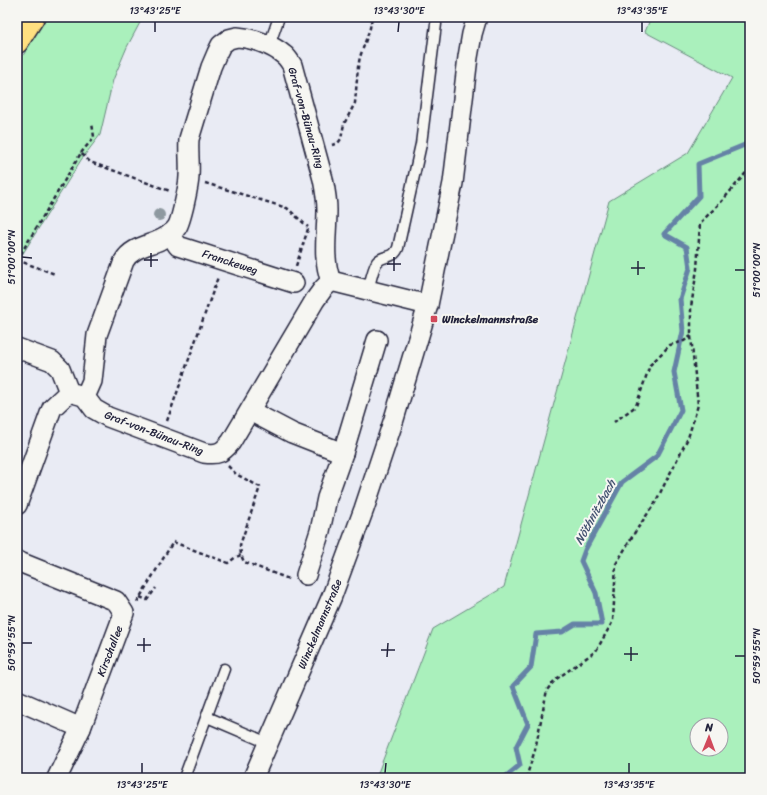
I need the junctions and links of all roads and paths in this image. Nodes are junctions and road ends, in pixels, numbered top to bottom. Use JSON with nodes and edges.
{"nodes":[{"id":1,"x":33,"y":17,"type":"edge"},
{"id":2,"x":279,"y":17,"type":"edge"},
{"id":3,"x":477,"y":17,"type":"edge"},
{"id":4,"x":436,"y":24,"type":"dead end"},
{"id":5,"x":17,"y":42,"type":"edge"},
{"id":6,"x":269,"y":46,"type":"junction"},
{"id":7,"x":92,"y":123,"type":"dead end"},
{"id":8,"x":81,"y":153,"type":"junction"},
{"id":9,"x":750,"y":168,"type":"edge"},
{"id":10,"x":187,"y":187,"type":"junction"},
{"id":11,"x":308,"y":227,"type":"dead end"},
{"id":12,"x":170,"y":234,"type":"junction"},
{"id":13,"x":17,"y":260,"type":"edge"},
{"id":14,"x":224,"y":260,"type":"junction"},
{"id":15,"x":55,"y":274,"type":"dead end"},
{"id":16,"x":331,"y":281,"type":"junction"},
{"id":17,"x":294,"y":283,"type":"dead end"},
{"id":18,"x":368,"y":291,"type":"junction"},
{"id":19,"x":428,"y":305,"type":"junction"},
{"id":20,"x":691,"y":336,"type":"junction"},
{"id":21,"x":377,"y":340,"type":"dead end"},
{"id":22,"x":17,"y":348,"type":"edge"},
{"id":23,"x":77,"y":394,"type":"junction"},
{"id":24,"x":250,"y":411,"type":"junction"},
{"id":25,"x":614,"y":422,"type":"dead end"},
{"id":26,"x":161,"y":436,"type":"junction"},
{"id":27,"x":343,"y":453,"type":"junction"},
{"id":28,"x":214,"y":454,"type":"junction"},
{"id":29,"x":17,"y":506,"type":"edge"},
{"id":30,"x":241,"y":555,"type":"junction"},
{"id":31,"x":17,"y":561,"type":"edge"},
{"id":32,"x":300,"y":578,"type":"joint"},
{"id":33,"x":156,"y":588,"type":"dead end"},
{"id":34,"x":140,"y":597,"type":"junction"},
{"id":35,"x":124,"y":613,"type":"junction"},
{"id":36,"x":224,"y":669,"type":"dead end"},
{"id":37,"x":17,"y":700,"type":"edge"},
{"id":38,"x":206,"y":717,"type":"junction"},
{"id":39,"x":81,"y":728,"type":"junction"},
{"id":40,"x":268,"y":743,"type":"junction"},
{"id":41,"x":57,"y":778,"type":"edge"},
{"id":42,"x":184,"y":778,"type":"edge"},
{"id":43,"x":253,"y":778,"type":"edge"},
{"id":44,"x":526,"y":778,"type":"edge"}],
"edges":[{"from":1,"to":5,"type":"main road"},
{"from":2,"to":6,"type":"lane"},
{"from":3,"to":19,"type":"street","name":"Winckelmannstraße"},
{"from":4,"to":18,"type":"lane"},
{"from":6,"to":10,"type":"street","name":"Graf-von-Bünau-Ring"},
{"from":6,"to":16,"type":"street","name":"Graf-von-Bünau-Ring"},
{"from":7,"to":8,"type":"path"},
{"from":8,"to":10,"type":"path"},
{"from":8,"to":13,"type":"path"},
{"from":9,"to":20,"type":"path"},
{"from":10,"to":11,"type":"path"},
{"from":10,"to":12,"type":"street","name":"Graf-von-Bünau-Ring"},
{"from":12,"to":14,"type":"street","name":"Franckeweg"},
{"from":12,"to":23,"type":"street"},
{"from":13,"to":15,"type":"path"},
{"from":14,"to":17,"type":"street","name":"Franckeweg"},
{"from":14,"to":26,"type":"path"},
{"from":16,"to":18,"type":"street"},
{"from":16,"to":24,"type":"street","name":"Graf-von-Bünau-Ring"},
{"from":18,"to":19,"type":"street"},
{"from":19,"to":40,"type":"street","name":"Winckelmannstraße"},
{"from":20,"to":25,"type":"path"},
{"from":20,"to":44,"type":"path"},
{"from":21,"to":27,"type":"street"},
{"from":22,"to":23,"type":"street"},
{"from":23,"to":26,"type":"street","name":"Graf-von-Bünau-Ring"},
{"from":23,"to":29,"type":"street"},
{"from":24,"to":27,"type":"street"},
{"from":24,"to":28,"type":"street","name":"Graf-von-Bünau-Ring"},
{"from":26,"to":28,"type":"street","name":"Graf-von-Bünau-Ring"},
{"from":27,"to":32,"type":"street"},
{"from":28,"to":30,"type":"path"},
{"from":30,"to":32,"type":"path"},
{"from":30,"to":34,"type":"path"},
{"from":31,"to":35,"type":"street","name":"Kirschallee"},
{"from":33,"to":34,"type":"path"},
{"from":34,"to":35,"type":"path"},
{"from":35,"to":39,"type":"street","name":"Kirschallee"},
{"from":36,"to":38,"type":"lane"},
{"from":37,"to":39,"type":"street"},
{"from":38,"to":40,"type":"lane"},
{"from":38,"to":42,"type":"lane"},
{"from":39,"to":41,"type":"street","name":"Kirschallee"},
{"from":40,"to":43,"type":"street","name":"Winckelmannstraße"}]}
